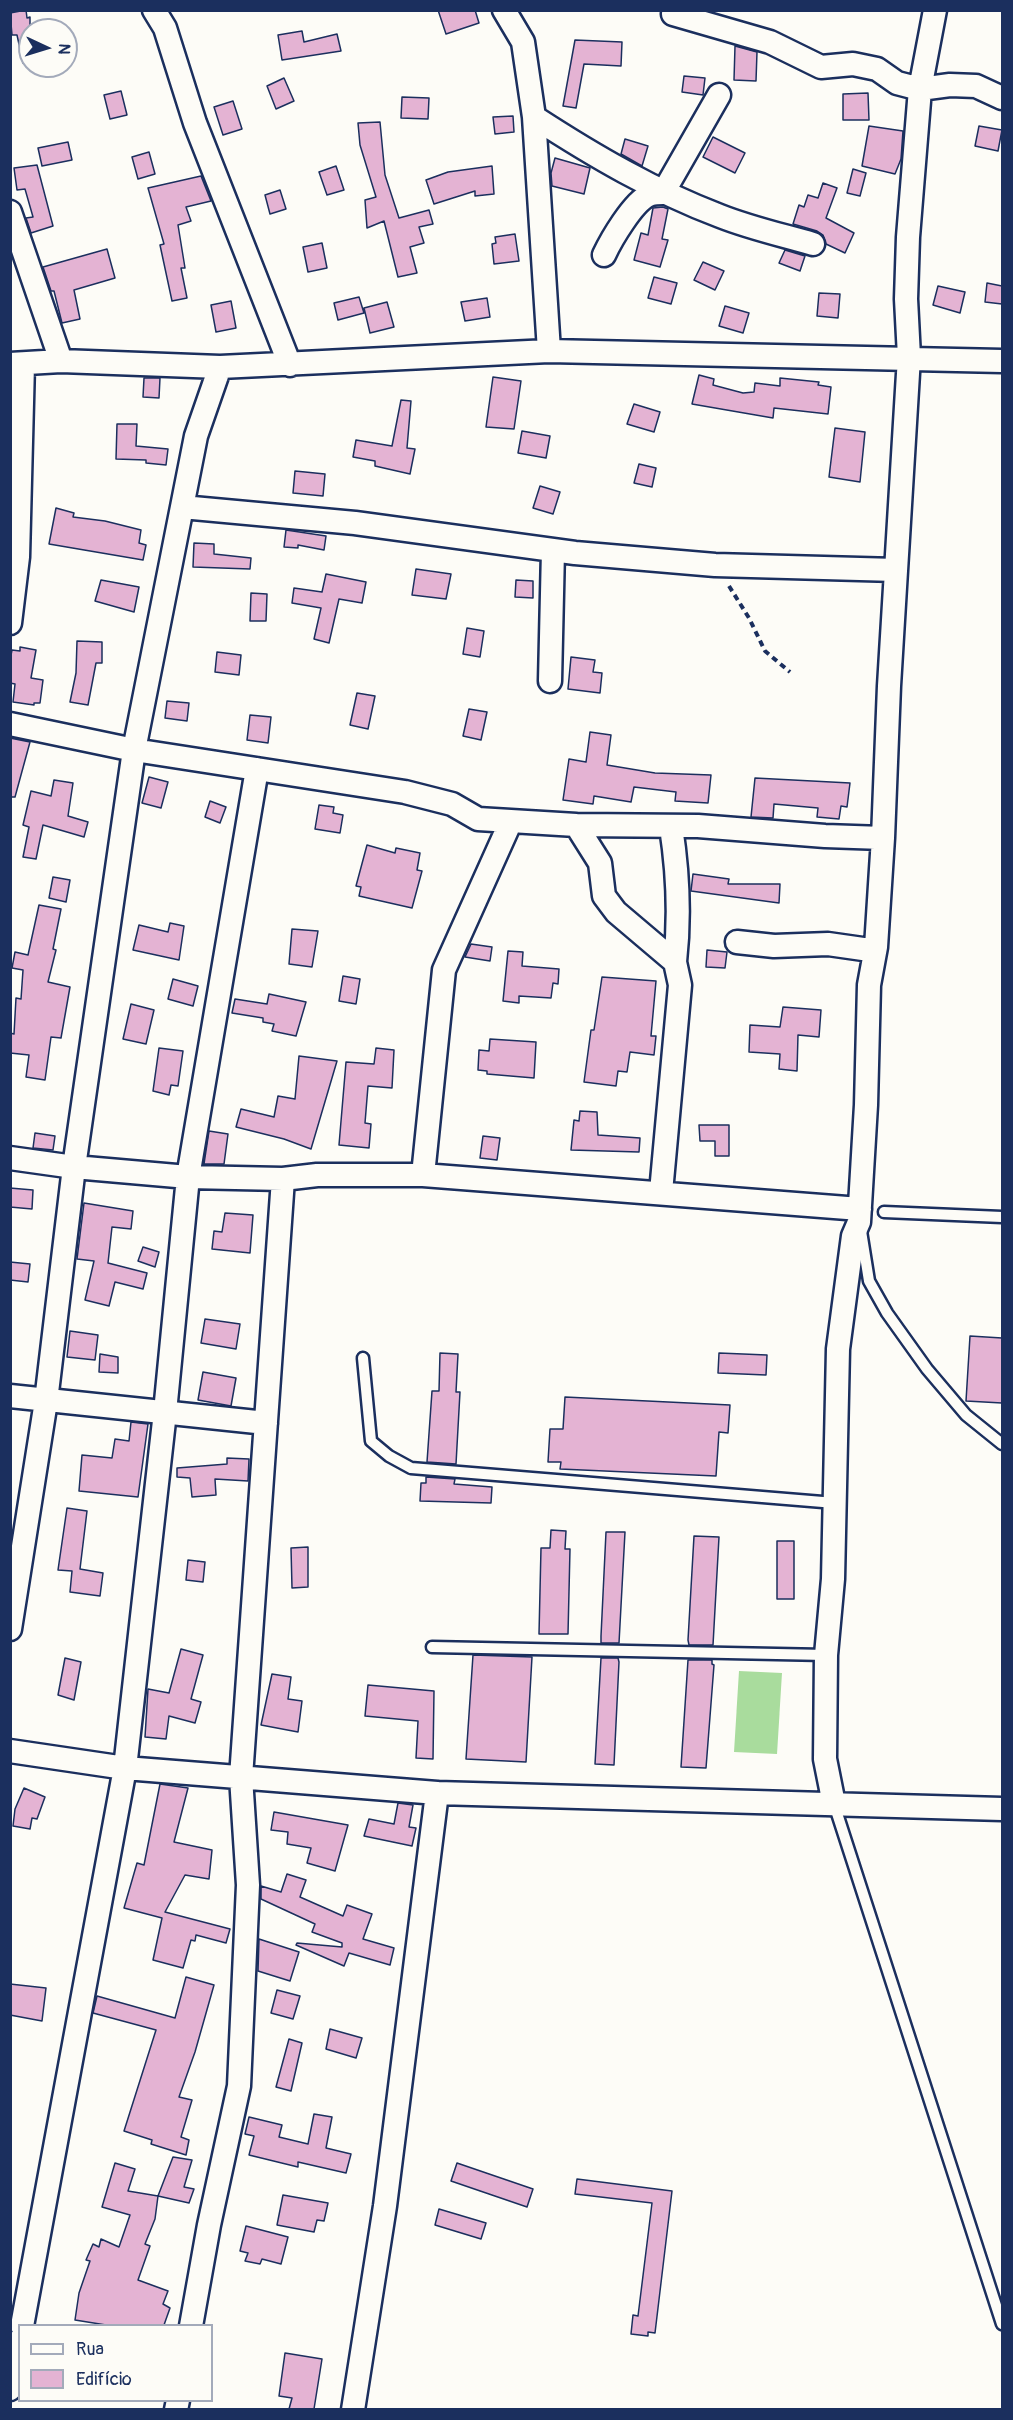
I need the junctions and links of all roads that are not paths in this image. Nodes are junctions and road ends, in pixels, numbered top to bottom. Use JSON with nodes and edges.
{"nodes":[{"id":1,"x":154,"y":10,"type":"edge"},
{"id":2,"x":504,"y":10,"type":"edge"},
{"id":3,"x":935,"y":10,"type":"edge"},
{"id":4,"x":673,"y":14,"type":"dead end"},
{"id":5,"x":920,"y":89,"type":"junction"},
{"id":6,"x":719,"y":95,"type":"dead end"},
{"id":7,"x":1002,"y":98,"type":"edge"},
{"id":8,"x":534,"y":117,"type":"junction"},
{"id":9,"x":663,"y":193,"type":"junction"},
{"id":10,"x":10,"y":212,"type":"edge"},
{"id":11,"x":813,"y":244,"type":"dead end"},
{"id":12,"x":604,"y":255,"type":"dead end"},
{"id":13,"x":549,"y":351,"type":"junction"},
{"id":14,"x":909,"y":357,"type":"junction"},
{"id":15,"x":61,"y":361,"type":"junction"},
{"id":16,"x":1002,"y":361,"type":"edge"},
{"id":17,"x":17,"y":364,"type":"edge"},
{"id":18,"x":290,"y":365,"type":"junction"},
{"id":19,"x":220,"y":368,"type":"junction"},
{"id":20,"x":183,"y":507,"type":"junction"},
{"id":21,"x":553,"y":550,"type":"junction"},
{"id":22,"x":14,"y":557,"type":"edge"},
{"id":23,"x":896,"y":570,"type":"junction"},
{"id":24,"x":10,"y":623,"type":"edge"},
{"id":25,"x":550,"y":681,"type":"dead end"},
{"id":26,"x":10,"y":724,"type":"edge"},
{"id":27,"x":134,"y":750,"type":"junction"},
{"id":28,"x":257,"y":769,"type":"junction"},
{"id":29,"x":511,"y":821,"type":"junction"},
{"id":30,"x":576,"y":825,"type":"junction"},
{"id":31,"x":671,"y":827,"type":"junction"},
{"id":32,"x":883,"y":838,"type":"junction"},
{"id":33,"x":737,"y":942,"type":"dead end"},
{"id":34,"x":876,"y":947,"type":"junction"},
{"id":35,"x":675,"y":962,"type":"junction"},
{"id":36,"x":10,"y":1158,"type":"edge"},
{"id":37,"x":74,"y":1167,"type":"junction"},
{"id":38,"x":423,"y":1175,"type":"junction"},
{"id":39,"x":188,"y":1177,"type":"junction"},
{"id":40,"x":283,"y":1179,"type":"junction"},
{"id":41,"x":661,"y":1192,"type":"junction"},
{"id":42,"x":884,"y":1212,"type":"dead end"},
{"id":43,"x":860,"y":1216,"type":"junction"},
{"id":44,"x":1002,"y":1217,"type":"edge"},
{"id":45,"x":363,"y":1358,"type":"dead end"},
{"id":46,"x":10,"y":1396,"type":"edge"},
{"id":47,"x":46,"y":1401,"type":"junction"},
{"id":48,"x":165,"y":1412,"type":"junction"},
{"id":49,"x":266,"y":1423,"type":"junction"},
{"id":50,"x":1002,"y":1444,"type":"edge"},
{"id":51,"x":835,"y":1503,"type":"junction"},
{"id":52,"x":10,"y":1629,"type":"edge"},
{"id":53,"x":432,"y":1647,"type":"dead end"},
{"id":54,"x":826,"y":1655,"type":"junction"},
{"id":55,"x":10,"y":1751,"type":"edge"},
{"id":56,"x":125,"y":1767,"type":"junction"},
{"id":57,"x":241,"y":1777,"type":"junction"},
{"id":58,"x":437,"y":1793,"type":"junction"},
{"id":59,"x":834,"y":1804,"type":"junction"},
{"id":60,"x":1002,"y":1809,"type":"edge"},
{"id":61,"x":22,"y":2324,"type":"edge"},
{"id":62,"x":191,"y":2324,"type":"edge"},
{"id":63,"x":1002,"y":2324,"type":"edge"},
{"id":64,"x":18,"y":2350,"type":"edge"},
{"id":65,"x":10,"y":2389,"type":"edge"},
{"id":66,"x":353,"y":2409,"type":"edge"}],
"edges":[{"from":1,"to":18,"type":"street"},
{"from":2,"to":8,"type":"street"},
{"from":3,"to":5,"type":"street"},
{"from":4,"to":5,"type":"street"},
{"from":5,"to":7,"type":"street"},
{"from":5,"to":14,"type":"street"},
{"from":6,"to":9,"type":"street"},
{"from":8,"to":9,"type":"street"},
{"from":8,"to":13,"type":"street"},
{"from":9,"to":11,"type":"street"},
{"from":9,"to":12,"type":"street"},
{"from":10,"to":15,"type":"street"},
{"from":13,"to":14,"type":"street"},
{"from":13,"to":18,"type":"street"},
{"from":14,"to":16,"type":"street"},
{"from":14,"to":23,"type":"street"},
{"from":15,"to":17,"type":"street"},
{"from":15,"to":19,"type":"street"},
{"from":17,"to":22,"type":"street"},
{"from":18,"to":19,"type":"street"},
{"from":19,"to":20,"type":"street"},
{"from":20,"to":21,"type":"street"},
{"from":20,"to":27,"type":"street"},
{"from":21,"to":23,"type":"street"},
{"from":21,"to":25,"type":"street"},
{"from":22,"to":24,"type":"street"},
{"from":23,"to":32,"type":"street"},
{"from":26,"to":27,"type":"street"},
{"from":27,"to":28,"type":"street"},
{"from":27,"to":37,"type":"street"},
{"from":28,"to":29,"type":"street"},
{"from":28,"to":39,"type":"street"},
{"from":29,"to":30,"type":"street"},
{"from":29,"to":38,"type":"street"},
{"from":30,"to":31,"type":"street"},
{"from":30,"to":35,"type":"street"},
{"from":31,"to":32,"type":"street"},
{"from":31,"to":35,"type":"street"},
{"from":32,"to":34,"type":"street"},
{"from":33,"to":34,"type":"street"},
{"from":34,"to":43,"type":"street"},
{"from":35,"to":41,"type":"street"},
{"from":36,"to":37,"type":"street"},
{"from":37,"to":39,"type":"street"},
{"from":37,"to":47,"type":"street"},
{"from":38,"to":40,"type":"street"},
{"from":38,"to":41,"type":"street"},
{"from":39,"to":40,"type":"street"},
{"from":39,"to":48,"type":"street"},
{"from":40,"to":49,"type":"street"},
{"from":41,"to":43,"type":"street"},
{"from":42,"to":44,"type":"lane"},
{"from":43,"to":50,"type":"lane"},
{"from":43,"to":51,"type":"street"},
{"from":45,"to":51,"type":"lane"},
{"from":46,"to":47,"type":"street"},
{"from":47,"to":48,"type":"street"},
{"from":47,"to":52,"type":"street"},
{"from":48,"to":49,"type":"street"},
{"from":48,"to":56,"type":"street"},
{"from":49,"to":57,"type":"street"},
{"from":51,"to":54,"type":"street"},
{"from":53,"to":54,"type":"lane"},
{"from":54,"to":59,"type":"street"},
{"from":55,"to":56,"type":"street"},
{"from":56,"to":57,"type":"street"},
{"from":56,"to":61,"type":"street"},
{"from":57,"to":58,"type":"street"},
{"from":57,"to":62,"type":"street"},
{"from":58,"to":59,"type":"street"},
{"from":58,"to":66,"type":"street"},
{"from":59,"to":60,"type":"street"},
{"from":59,"to":63,"type":"lane"},
{"from":64,"to":65,"type":"street"}]}
